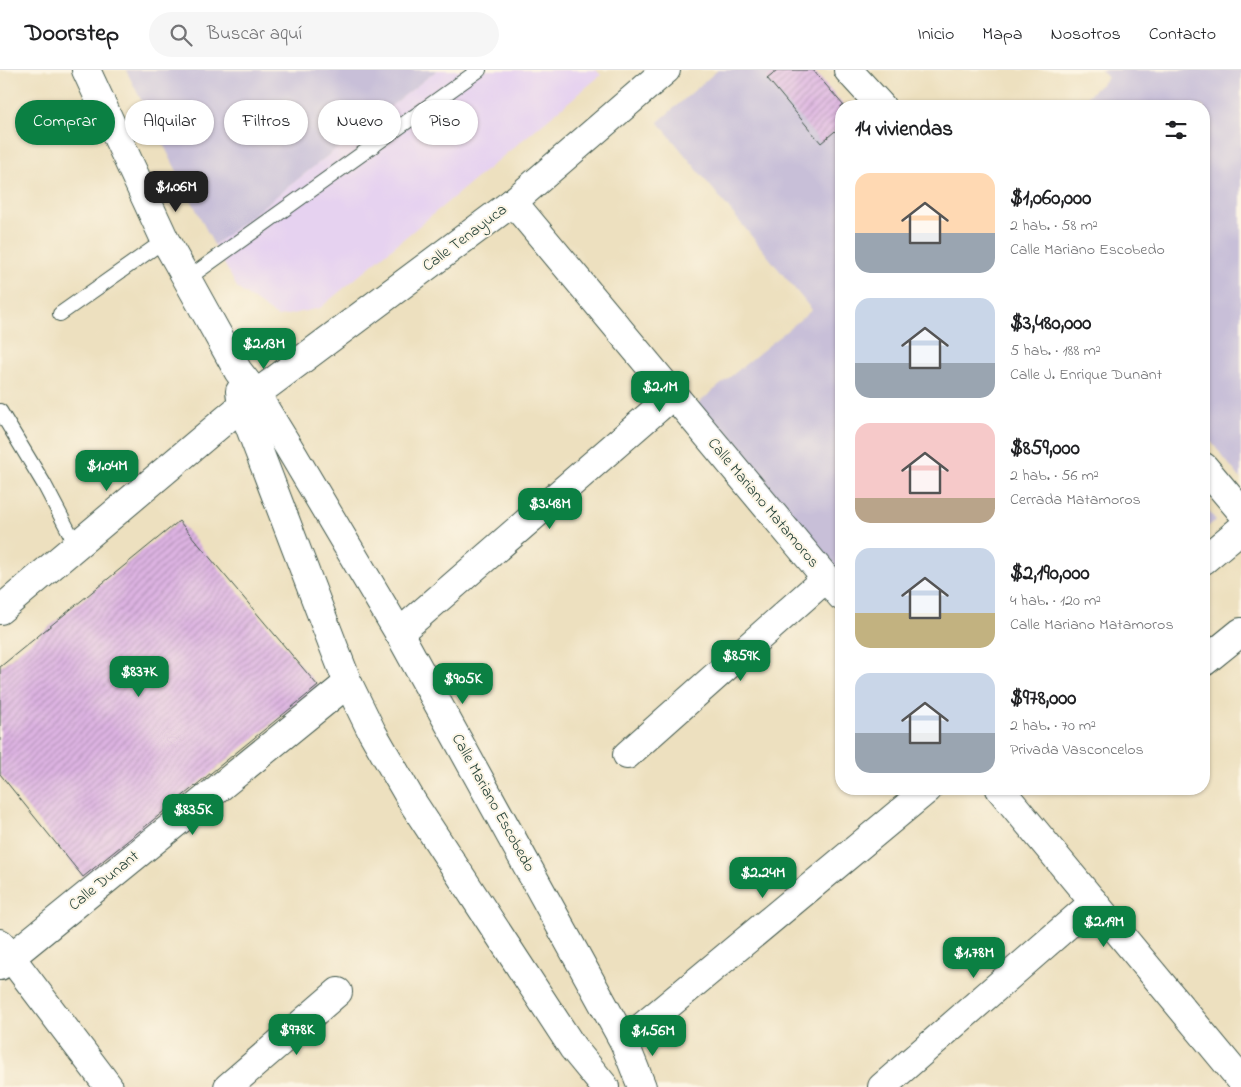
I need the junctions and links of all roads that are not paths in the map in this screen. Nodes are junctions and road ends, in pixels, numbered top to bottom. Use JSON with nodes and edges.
{"nodes":[{"id":1,"x":86,"y":70,"type":"edge"},
{"id":2,"x":479,"y":70,"type":"edge"},
{"id":3,"x":666,"y":70,"type":"edge"},
{"id":4,"x":848,"y":70,"type":"edge"},
{"id":5,"x":876,"y":100,"type":"edge"},
{"id":6,"x":513,"y":202,"type":"junction"},
{"id":7,"x":165,"y":240,"type":"junction"},
{"id":8,"x":187,"y":279,"type":"junction"},
{"id":9,"x":60,"y":314,"type":"dead end"},
{"id":10,"x":672,"y":395,"type":"junction"},
{"id":11,"x":249,"y":400,"type":"junction"},
{"id":12,"x":0,"y":411,"type":"edge"},
{"id":13,"x":1210,"y":474,"type":"edge"},
{"id":14,"x":1241,"y":511,"type":"edge"},
{"id":15,"x":1241,"y":529,"type":"edge"},
{"id":16,"x":76,"y":545,"type":"junction"},
{"id":17,"x":1210,"y":555,"type":"edge"},
{"id":18,"x":834,"y":587,"type":"edge"},
{"id":19,"x":0,"y":610,"type":"edge"},
{"id":20,"x":1241,"y":632,"type":"edge"},
{"id":21,"x":399,"y":633,"type":"junction"},
{"id":22,"x":1210,"y":657,"type":"edge"},
{"id":23,"x":348,"y":682,"type":"junction"},
{"id":24,"x":627,"y":755,"type":"dead end"},
{"id":25,"x":921,"y":795,"type":"edge"},
{"id":26,"x":1005,"y":795,"type":"edge"},
{"id":27,"x":1094,"y":902,"type":"junction"},
{"id":28,"x":3,"y":955,"type":"edge"},
{"id":29,"x":338,"y":992,"type":"dead end"},
{"id":30,"x":624,"y":1042,"type":"junction"},
{"id":31,"x":1241,"y":1080,"type":"edge"},
{"id":32,"x":599,"y":1085,"type":"edge"},
{"id":33,"x":109,"y":1087,"type":"edge"},
{"id":34,"x":228,"y":1087,"type":"edge"},
{"id":35,"x":642,"y":1087,"type":"edge"},
{"id":36,"x":882,"y":1087,"type":"edge"}],
"edges":[{"from":1,"to":7,"type":"street","name":"Calle Mariano Escobedo"},
{"from":2,"to":8,"type":"lane"},
{"from":3,"to":6,"type":"street","name":"Calle Tenayuca"},
{"from":4,"to":5,"type":"street"},
{"from":6,"to":10,"type":"street","name":"Calle Mariano Matamoros"},
{"from":6,"to":11,"type":"street","name":"Calle Tenayuca"},
{"from":7,"to":8,"type":"street","name":"Calle Mariano Escobedo"},
{"from":7,"to":9,"type":"lane"},
{"from":8,"to":11,"type":"street","name":"Calle Mariano Escobedo"},
{"from":10,"to":18,"type":"street","name":"Calle Mariano Matamoros"},
{"from":10,"to":21,"type":"street"},
{"from":11,"to":16,"type":"street","name":"Calle Tenayuca"},
{"from":11,"to":21,"type":"street","name":"Calle Mariano Escobedo"},
{"from":11,"to":23,"type":"street","name":"Calle Mariano Escobedo"},
{"from":12,"to":16,"type":"lane"},
{"from":13,"to":14,"type":"street"},
{"from":15,"to":17,"type":"street"},
{"from":16,"to":19,"type":"street","name":"Calle Tenayuca"},
{"from":18,"to":24,"type":"street"},
{"from":20,"to":22,"type":"street"},
{"from":21,"to":30,"type":"street","name":"Calle Mariano Escobedo"},
{"from":23,"to":28,"type":"street","name":"Calle Dunant"},
{"from":23,"to":32,"type":"street","name":"Calle Mariano Escobedo"},
{"from":25,"to":30,"type":"street"},
{"from":26,"to":27,"type":"street"},
{"from":27,"to":31,"type":"street"},
{"from":27,"to":36,"type":"street"},
{"from":28,"to":33,"type":"street"},
{"from":29,"to":34,"type":"street"},
{"from":30,"to":35,"type":"street","name":"Calle Mariano Escobedo"}]}
